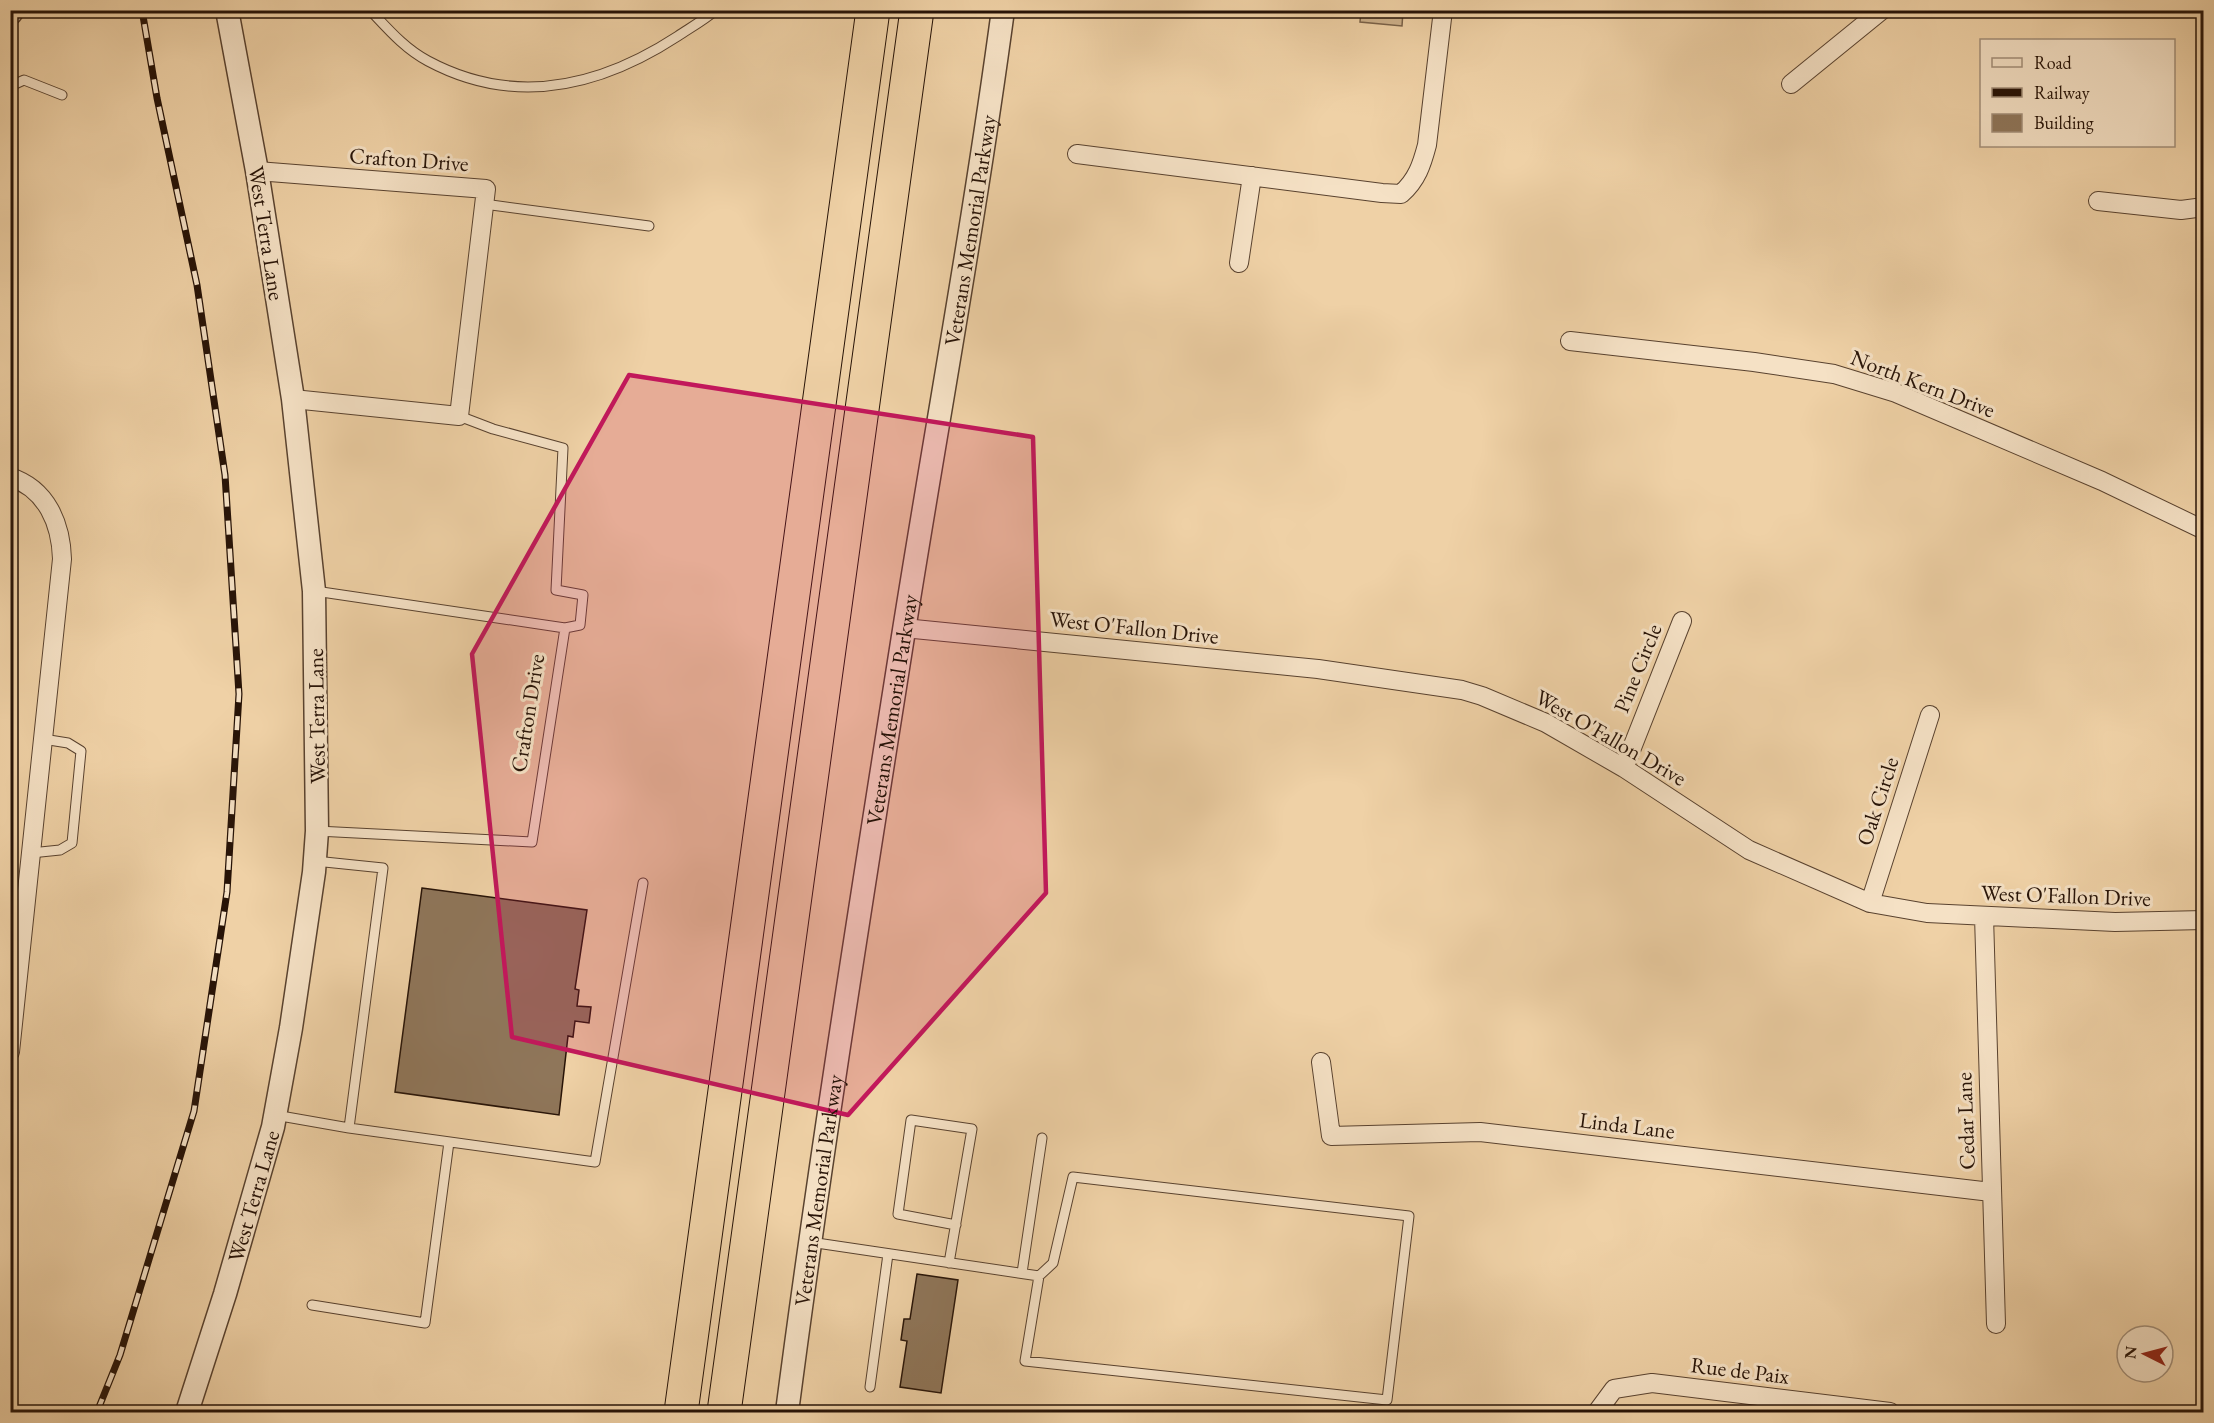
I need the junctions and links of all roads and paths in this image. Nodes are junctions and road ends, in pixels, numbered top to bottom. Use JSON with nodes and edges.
{"nodes":[{"id":1,"x":227,"y":10,"type":"edge"},
{"id":2,"x":370,"y":10,"type":"edge"},
{"id":3,"x":716,"y":10,"type":"edge"},
{"id":4,"x":873,"y":10,"type":"edge"},
{"id":5,"x":917,"y":10,"type":"edge"},
{"id":6,"x":1003,"y":10,"type":"edge"},
{"id":7,"x":1443,"y":10,"type":"edge"},
{"id":8,"x":1882,"y":10,"type":"edge"},
{"id":9,"x":1791,"y":84,"type":"dead end"},
{"id":10,"x":10,"y":89,"type":"edge"},
{"id":11,"x":62,"y":95,"type":"dead end"},
{"id":12,"x":1077,"y":154,"type":"dead end"},
{"id":13,"x":257,"y":171,"type":"junction"},
{"id":14,"x":1252,"y":176,"type":"junction"},
{"id":15,"x":2098,"y":201,"type":"dead end"},
{"id":16,"x":484,"y":204,"type":"junction"},
{"id":17,"x":2204,"y":207,"type":"edge"},
{"id":18,"x":649,"y":226,"type":"dead end"},
{"id":19,"x":1239,"y":263,"type":"dead end"},
{"id":20,"x":1570,"y":341,"type":"dead end"},
{"id":21,"x":293,"y":399,"type":"junction"},
{"id":22,"x":459,"y":416,"type":"junction"},
{"id":23,"x":10,"y":477,"type":"edge"},
{"id":24,"x":2204,"y":530,"type":"edge"},
{"id":25,"x":314,"y":591,"type":"junction"},
{"id":26,"x":1682,"y":621,"type":"dead end"},
{"id":27,"x":565,"y":628,"type":"junction"},
{"id":28,"x":904,"y":628,"type":"junction"},
{"id":29,"x":1930,"y":715,"type":"dead end"},
{"id":30,"x":43,"y":739,"type":"junction"},
{"id":31,"x":1624,"y":768,"type":"junction"},
{"id":32,"x":317,"y":831,"type":"junction"},
{"id":33,"x":32,"y":853,"type":"junction"},
{"id":34,"x":314,"y":861,"type":"junction"},
{"id":35,"x":643,"y":883,"type":"dead end"},
{"id":36,"x":1870,"y":903,"type":"junction"},
{"id":37,"x":1983,"y":916,"type":"junction"},
{"id":38,"x":2204,"y":921,"type":"edge"},
{"id":39,"x":15,"y":970,"type":"edge"},
{"id":40,"x":10,"y":1052,"type":"edge"},
{"id":41,"x":1321,"y":1062,"type":"dead end"},
{"id":42,"x":275,"y":1115,"type":"junction"},
{"id":43,"x":349,"y":1128,"type":"junction"},
{"id":44,"x":1042,"y":1138,"type":"dead end"},
{"id":45,"x":449,"y":1142,"type":"junction"},
{"id":46,"x":1991,"y":1192,"type":"junction"},
{"id":47,"x":956,"y":1225,"type":"junction"},
{"id":48,"x":810,"y":1242,"type":"junction"},
{"id":49,"x":888,"y":1254,"type":"junction"},
{"id":50,"x":949,"y":1263,"type":"junction"},
{"id":51,"x":1022,"y":1274,"type":"junction"},
{"id":52,"x":1039,"y":1276,"type":"junction"},
{"id":53,"x":312,"y":1305,"type":"dead end"},
{"id":54,"x":1996,"y":1324,"type":"dead end"},
{"id":55,"x":870,"y":1387,"type":"dead end"},
{"id":56,"x":187,"y":1413,"type":"edge"},
{"id":57,"x":681,"y":1413,"type":"edge"},
{"id":58,"x":724,"y":1413,"type":"edge"},
{"id":59,"x":787,"y":1413,"type":"edge"},
{"id":60,"x":1597,"y":1413,"type":"edge"},
{"id":61,"x":1890,"y":1413,"type":"edge"}],
"edges":[{"from":1,"to":13,"type":"street","name":"West Terra Lane"},
{"from":2,"to":3,"type":"lane"},
{"from":4,"to":57,"type":"highway"},
{"from":5,"to":58,"type":"highway"},
{"from":6,"to":28,"type":"street","name":"Veterans Memorial Parkway"},
{"from":7,"to":14,"type":"street"},
{"from":8,"to":9,"type":"street"},
{"from":10,"to":11,"type":"lane"},
{"from":12,"to":14,"type":"street"},
{"from":13,"to":16,"type":"street","name":"Crafton Drive"},
{"from":13,"to":21,"type":"street","name":"West Terra Lane"},
{"from":14,"to":19,"type":"street"},
{"from":15,"to":17,"type":"street"},
{"from":16,"to":18,"type":"lane"},
{"from":16,"to":22,"type":"street","name":"Crafton Drive"},
{"from":20,"to":24,"type":"street","name":"North Kern Drive"},
{"from":21,"to":22,"type":"street"},
{"from":21,"to":25,"type":"street","name":"West Terra Lane"},
{"from":22,"to":27,"type":"lane"},
{"from":23,"to":30,"type":"street"},
{"from":25,"to":27,"type":"lane","name":"Crafton Drive"},
{"from":25,"to":32,"type":"street","name":"West Terra Lane"},
{"from":26,"to":31,"type":"street","name":"Pine Circle"},
{"from":27,"to":32,"type":"lane","name":"Crafton Drive"},
{"from":28,"to":31,"type":"street","name":"West O'Fallon Drive"},
{"from":28,"to":48,"type":"street","name":"Veterans Memorial Parkway"},
{"from":29,"to":36,"type":"street","name":"Oak Circle"},
{"from":30,"to":33,"type":"street"},
{"from":30,"to":33,"type":"lane"},
{"from":31,"to":36,"type":"street","name":"West O'Fallon Drive"},
{"from":32,"to":34,"type":"street","name":"West Terra Lane"},
{"from":33,"to":39,"type":"street"},
{"from":34,"to":42,"type":"street","name":"West Terra Lane"},
{"from":34,"to":43,"type":"lane"},
{"from":35,"to":45,"type":"lane"},
{"from":36,"to":37,"type":"street","name":"West O'Fallon Drive"},
{"from":37,"to":38,"type":"street","name":"West O'Fallon Drive"},
{"from":37,"to":46,"type":"street","name":"Cedar Lane"},
{"from":39,"to":40,"type":"street"},
{"from":41,"to":46,"type":"street","name":"Linda Lane"},
{"from":42,"to":43,"type":"lane"},
{"from":42,"to":56,"type":"street","name":"West Terra Lane"},
{"from":43,"to":45,"type":"lane"},
{"from":44,"to":51,"type":"lane"},
{"from":45,"to":53,"type":"lane"},
{"from":46,"to":54,"type":"street","name":"Cedar Lane"},
{"from":47,"to":47,"type":"lane"},
{"from":47,"to":50,"type":"lane"},
{"from":48,"to":49,"type":"lane"},
{"from":48,"to":59,"type":"street","name":"Veterans Memorial Parkway"},
{"from":49,"to":50,"type":"lane"},
{"from":49,"to":55,"type":"lane"},
{"from":50,"to":51,"type":"lane"},
{"from":51,"to":52,"type":"lane"},
{"from":52,"to":52,"type":"lane"},
{"from":60,"to":61,"type":"street","name":"Rue de Paix"}]}
